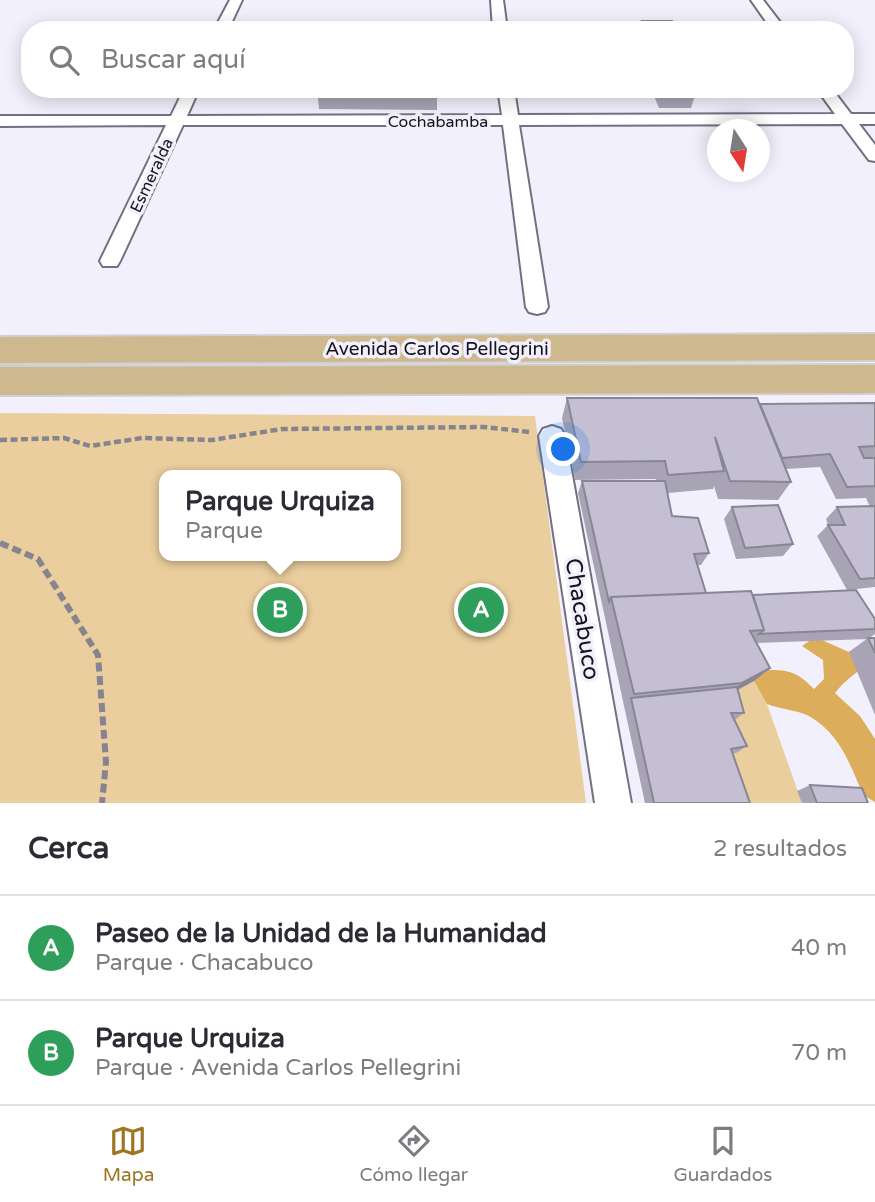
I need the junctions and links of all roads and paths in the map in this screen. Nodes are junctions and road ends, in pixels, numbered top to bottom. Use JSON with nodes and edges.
{"nodes":[{"id":1,"x":236,"y":0,"type":"edge"},
{"id":2,"x":497,"y":0,"type":"edge"},
{"id":3,"x":757,"y":0,"type":"edge"},
{"id":4,"x":226,"y":21,"type":"edge"},
{"id":5,"x":499,"y":21,"type":"edge"},
{"id":6,"x":772,"y":21,"type":"edge"},
{"id":7,"x":188,"y":98,"type":"edge"},
{"id":8,"x":507,"y":98,"type":"edge"},
{"id":9,"x":831,"y":98,"type":"edge"},
{"id":10,"x":846,"y":119,"type":"junction"},
{"id":11,"x":875,"y":119,"type":"edge"},
{"id":12,"x":177,"y":120,"type":"junction"},
{"id":13,"x":0,"y":121,"type":"edge"},
{"id":14,"x":509,"y":121,"type":"junction"},
{"id":15,"x":875,"y":156,"type":"edge"},
{"id":16,"x":110,"y":261,"type":"dead end"},
{"id":17,"x":537,"y":307,"type":"dead end"},
{"id":18,"x":875,"y":347,"type":"edge"},
{"id":19,"x":0,"y":350,"type":"edge"},
{"id":20,"x":875,"y":379,"type":"edge"},
{"id":21,"x":0,"y":381,"type":"edge"},
{"id":22,"x":552,"y":436,"type":"joint"},
{"id":23,"x":0,"y":440,"type":"edge"},
{"id":24,"x":0,"y":543,"type":"edge"},
{"id":25,"x":102,"y":803,"type":"edge"},
{"id":26,"x":613,"y":803,"type":"edge"}],
"edges":[{"from":1,"to":4,"type":"street"},
{"from":2,"to":5,"type":"street"},
{"from":3,"to":6,"type":"street"},
{"from":7,"to":12,"type":"street","name":"Esmeralda"},
{"from":8,"to":14,"type":"street"},
{"from":9,"to":10,"type":"street"},
{"from":10,"to":11,"type":"street","name":"Cochabamba"},
{"from":10,"to":14,"type":"street","name":"Cochabamba"},
{"from":10,"to":15,"type":"street"},
{"from":12,"to":13,"type":"street","name":"Cochabamba"},
{"from":12,"to":14,"type":"street","name":"Cochabamba"},
{"from":12,"to":16,"type":"street","name":"Esmeralda"},
{"from":14,"to":17,"type":"street"},
{"from":18,"to":19,"type":"main road","name":"Avenida Carlos Pellegrini"},
{"from":20,"to":21,"type":"main road","name":"Avenida Carlos Pellegrini"},
{"from":22,"to":23,"type":"path"},
{"from":22,"to":26,"type":"street","name":"Chacabuco"},
{"from":24,"to":25,"type":"path"}]}
